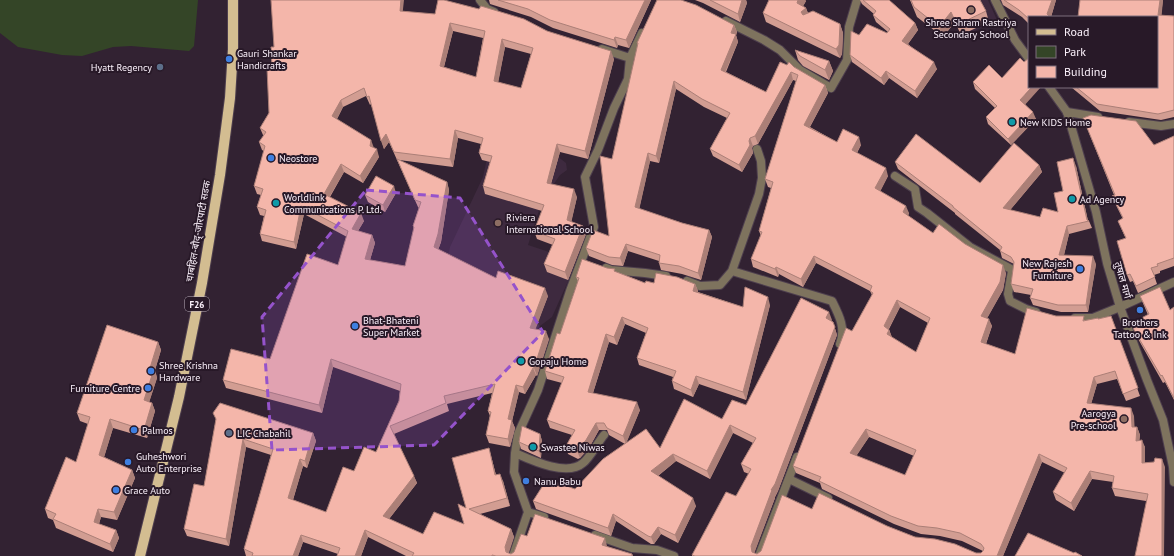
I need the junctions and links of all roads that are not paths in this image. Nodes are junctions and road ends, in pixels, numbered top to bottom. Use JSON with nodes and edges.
{"nodes":[{"id":1,"x":233,"y":0,"type":"edge"},
{"id":2,"x":480,"y":0,"type":"edge"},
{"id":3,"x":857,"y":0,"type":"edge"},
{"id":4,"x":995,"y":0,"type":"edge"},
{"id":5,"x":501,"y":14,"type":"edge"},
{"id":6,"x":721,"y":18,"type":"edge"},
{"id":7,"x":646,"y":25,"type":"edge"},
{"id":8,"x":592,"y":46,"type":"edge"},
{"id":9,"x":630,"y":58,"type":"junction"},
{"id":10,"x":1028,"y":59,"type":"edge"},
{"id":11,"x":1050,"y":88,"type":"edge"},
{"id":12,"x":1067,"y":112,"type":"junction"},
{"id":13,"x":1110,"y":119,"type":"edge"},
{"id":14,"x":1124,"y":122,"type":"edge"},
{"id":15,"x":1174,"y":124,"type":"edge"},
{"id":16,"x":757,"y":149,"type":"dead end"},
{"id":17,"x":895,"y":176,"type":"dead end"},
{"id":18,"x":588,"y":262,"type":"junction"},
{"id":19,"x":732,"y":271,"type":"junction"},
{"id":20,"x":1174,"y":282,"type":"edge"},
{"id":21,"x":1120,"y":308,"type":"junction"},
{"id":22,"x":1046,"y":314,"type":"edge"},
{"id":23,"x":1066,"y":318,"type":"edge"},
{"id":24,"x":838,"y":349,"type":"edge"},
{"id":25,"x":604,"y":435,"type":"edge"},
{"id":26,"x":800,"y":450,"type":"edge"},
{"id":27,"x":515,"y":452,"type":"junction"},
{"id":28,"x":789,"y":479,"type":"junction"},
{"id":29,"x":1174,"y":482,"type":"edge"},
{"id":30,"x":838,"y":503,"type":"edge"},
{"id":31,"x":528,"y":512,"type":"junction"},
{"id":32,"x":550,"y":519,"type":"edge"},
{"id":33,"x":586,"y":532,"type":"edge"},
{"id":34,"x":140,"y":556,"type":"edge"},
{"id":35,"x":513,"y":556,"type":"edge"},
{"id":36,"x":674,"y":556,"type":"edge"},
{"id":37,"x":759,"y":556,"type":"edge"}],
"edges":[{"from":1,"to":34,"type":"main road","name":"चाबहिल-बौद्-जोरपाटी सडक","number":"F26"},
{"from":2,"to":5,"type":"street"},
{"from":3,"to":6,"type":"street"},
{"from":4,"to":10,"type":"street"},
{"from":7,"to":9,"type":"street"},
{"from":8,"to":9,"type":"street"},
{"from":9,"to":18,"type":"street"},
{"from":11,"to":12,"type":"street","name":"तुषाल मार्ग"},
{"from":12,"to":13,"type":"street"},
{"from":12,"to":21,"type":"street","name":"तुषाल मार्ग"},
{"from":14,"to":15,"type":"street"},
{"from":16,"to":19,"type":"street"},
{"from":17,"to":22,"type":"street"},
{"from":18,"to":19,"type":"street"},
{"from":18,"to":27,"type":"street"},
{"from":19,"to":24,"type":"street"},
{"from":20,"to":21,"type":"street"},
{"from":21,"to":23,"type":"street"},
{"from":21,"to":29,"type":"street","name":"तुषाल मार्ग"},
{"from":25,"to":27,"type":"street"},
{"from":26,"to":28,"type":"street"},
{"from":27,"to":31,"type":"street"},
{"from":28,"to":30,"type":"street"},
{"from":28,"to":37,"type":"street"},
{"from":31,"to":32,"type":"street"},
{"from":31,"to":35,"type":"street"},
{"from":33,"to":36,"type":"street"}]}
